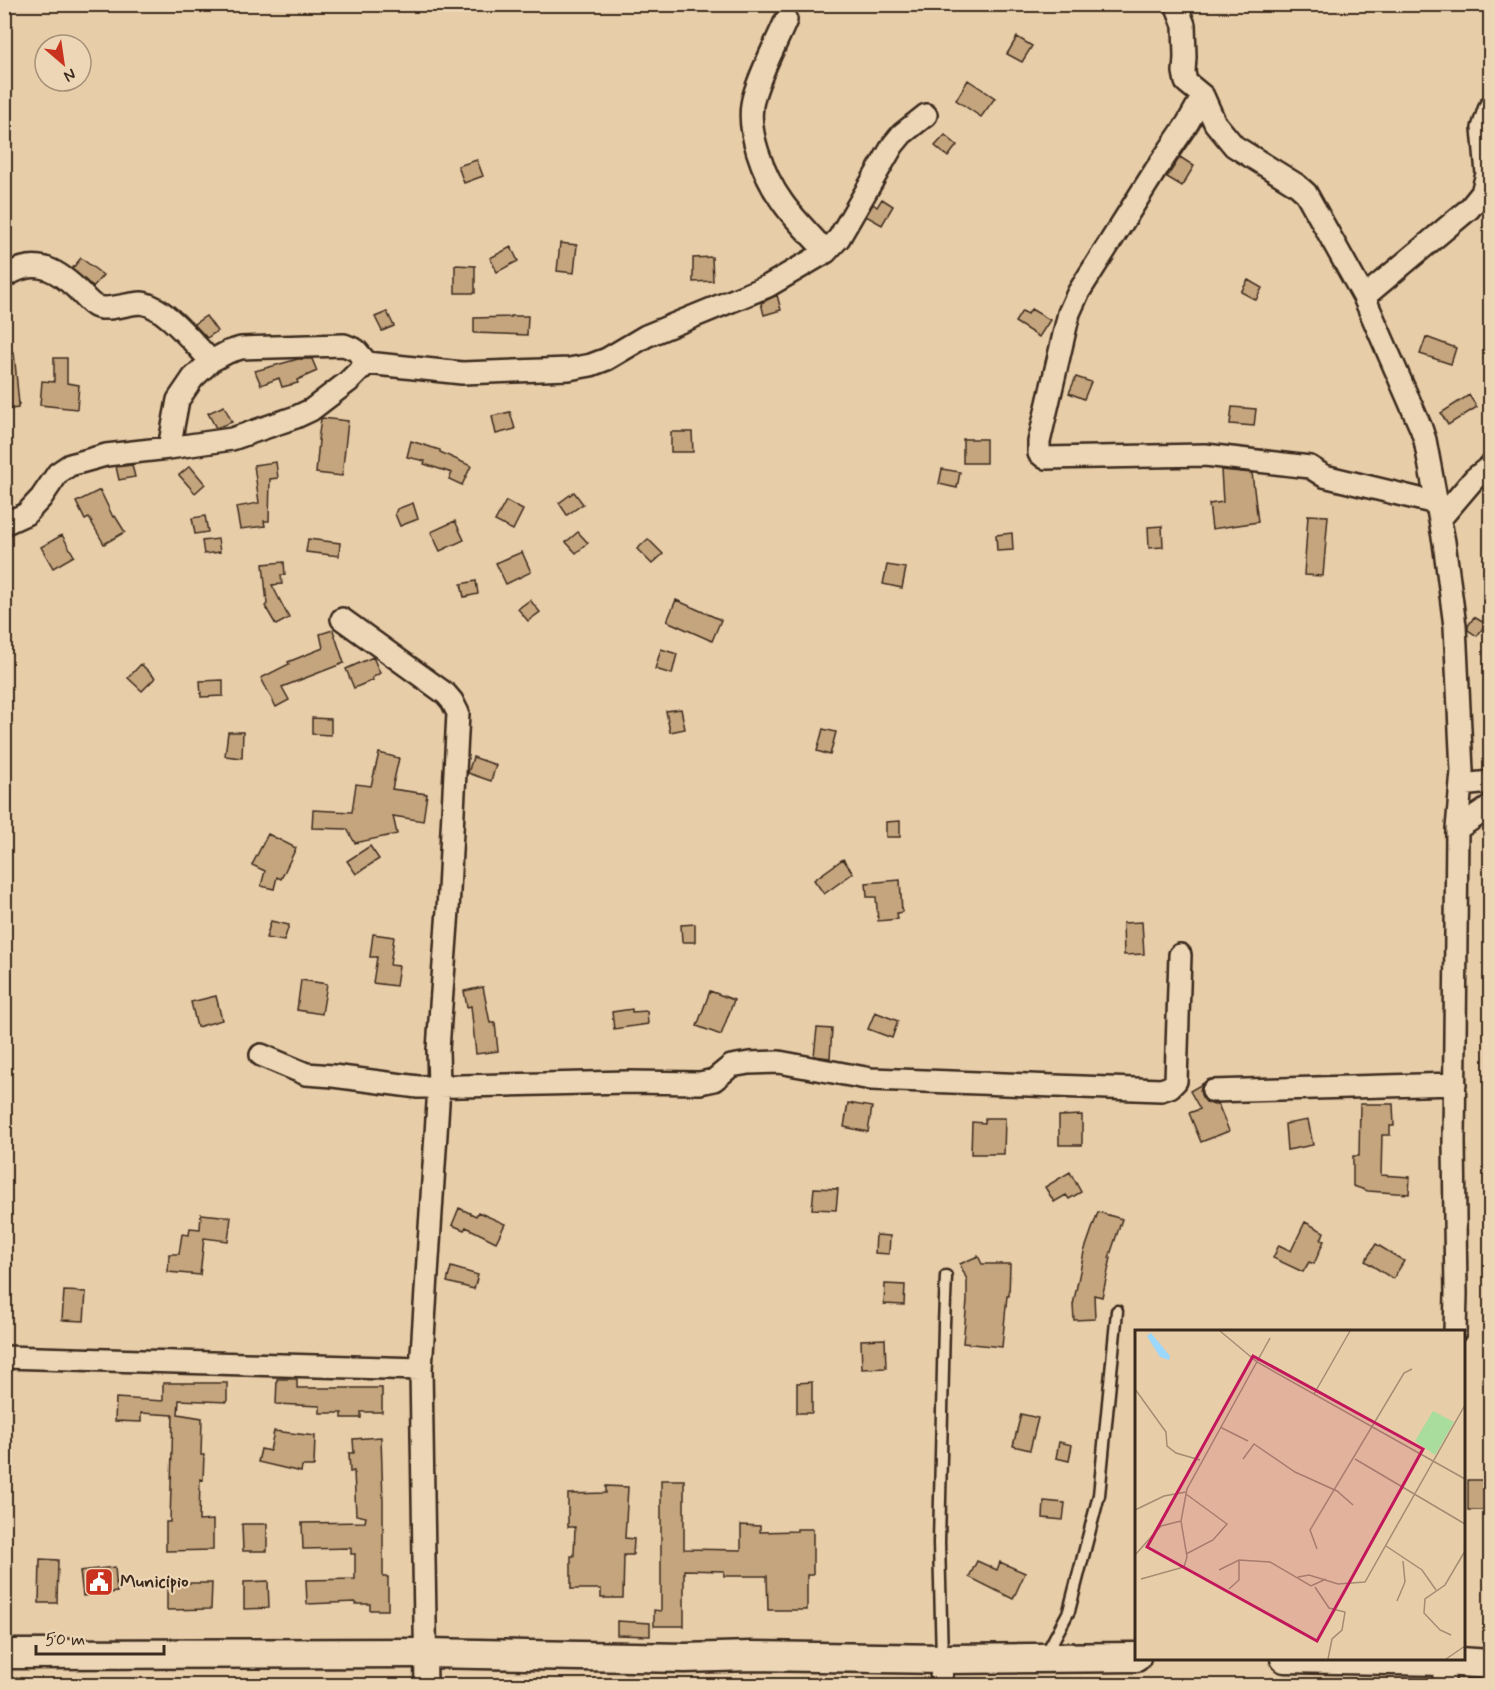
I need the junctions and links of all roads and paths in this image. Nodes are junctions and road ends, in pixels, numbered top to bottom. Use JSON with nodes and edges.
{"nodes":[{"id":1,"x":1176,"y":4,"type":"edge"},
{"id":2,"x":786,"y":20,"type":"dead end"},
{"id":3,"x":1203,"y":96,"type":"junction"},
{"id":4,"x":1491,"y":107,"type":"edge"},
{"id":5,"x":926,"y":115,"type":"dead end"},
{"id":6,"x":825,"y":252,"type":"junction"},
{"id":7,"x":4,"y":277,"type":"edge"},
{"id":8,"x":1364,"y":297,"type":"junction"},
{"id":9,"x":212,"y":362,"type":"junction"},
{"id":10,"x":367,"y":363,"type":"junction"},
{"id":11,"x":169,"y":448,"type":"junction"},
{"id":12,"x":1491,"y":466,"type":"edge"},
{"id":13,"x":1438,"y":511,"type":"junction"},
{"id":14,"x":4,"y":524,"type":"edge"},
{"id":15,"x":342,"y":619,"type":"dead end"},
{"id":16,"x":1491,"y":782,"type":"edge"},
{"id":17,"x":1461,"y":785,"type":"junction"},
{"id":18,"x":1491,"y":807,"type":"edge"},
{"id":19,"x":1457,"y":829,"type":"junction"},
{"id":20,"x":1180,"y":955,"type":"dead end"},
{"id":21,"x":261,"y":1055,"type":"dead end"},
{"id":22,"x":1455,"y":1084,"type":"junction"},
{"id":23,"x":439,"y":1087,"type":"junction"},
{"id":24,"x":1213,"y":1091,"type":"dead end"},
{"id":25,"x":946,"y":1276,"type":"dead end"},
{"id":26,"x":1117,"y":1311,"type":"dead end"},
{"id":27,"x":1455,"y":1330,"type":"edge"},
{"id":28,"x":4,"y":1357,"type":"edge"},
{"id":29,"x":421,"y":1369,"type":"junction"},
{"id":30,"x":426,"y":1653,"type":"junction"},
{"id":31,"x":4,"y":1654,"type":"edge"},
{"id":32,"x":1135,"y":1657,"type":"edge"},
{"id":33,"x":1044,"y":1658,"type":"junction"},
{"id":34,"x":1303,"y":1660,"type":"edge"},
{"id":35,"x":1491,"y":1664,"type":"edge"},
{"id":36,"x":1444,"y":1668,"type":"edge"},
{"id":37,"x":942,"y":1672,"type":"edge"},
{"id":38,"x":426,"y":1686,"type":"edge"}],
"edges":[{"from":1,"to":3,"type":"street"},
{"from":2,"to":6,"type":"street"},
{"from":3,"to":8,"type":"street"},
{"from":3,"to":13,"type":"street"},
{"from":4,"to":8,"type":"street"},
{"from":5,"to":6,"type":"street"},
{"from":6,"to":10,"type":"street"},
{"from":7,"to":9,"type":"street"},
{"from":8,"to":13,"type":"street"},
{"from":9,"to":10,"type":"street"},
{"from":9,"to":11,"type":"street"},
{"from":10,"to":11,"type":"street"},
{"from":11,"to":14,"type":"street"},
{"from":12,"to":13,"type":"street"},
{"from":13,"to":17,"type":"street"},
{"from":15,"to":23,"type":"street"},
{"from":16,"to":17,"type":"street"},
{"from":17,"to":19,"type":"street"},
{"from":18,"to":19,"type":"street"},
{"from":19,"to":22,"type":"street"},
{"from":20,"to":23,"type":"street"},
{"from":21,"to":23,"type":"street"},
{"from":22,"to":24,"type":"street"},
{"from":22,"to":27,"type":"street"},
{"from":23,"to":29,"type":"street"},
{"from":25,"to":37,"type":"lane"},
{"from":26,"to":33,"type":"lane"},
{"from":28,"to":29,"type":"street"},
{"from":29,"to":30,"type":"street"},
{"from":30,"to":31,"type":"main road"},
{"from":30,"to":37,"type":"main road"},
{"from":30,"to":38,"type":"street"},
{"from":32,"to":33,"type":"main road"},
{"from":33,"to":37,"type":"main road"},
{"from":34,"to":36,"type":"main road"},
{"from":35,"to":36,"type":"main road"}]}
